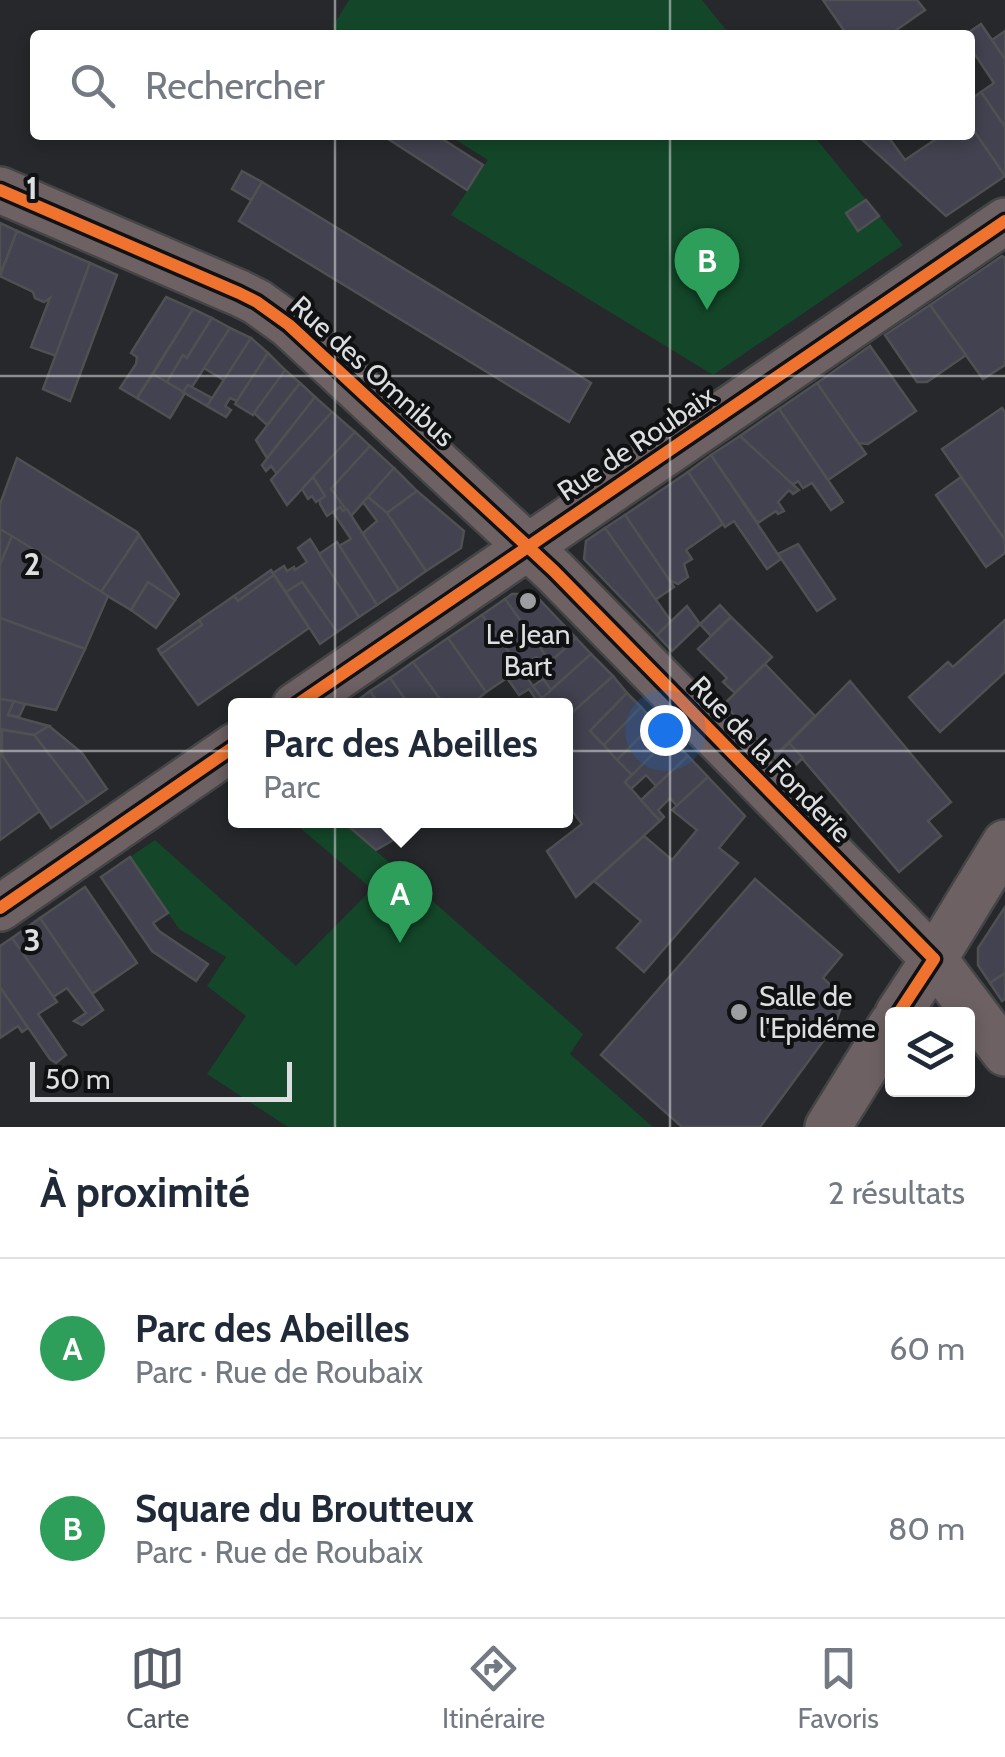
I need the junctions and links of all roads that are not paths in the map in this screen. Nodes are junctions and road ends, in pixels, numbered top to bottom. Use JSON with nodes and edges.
{"nodes":[{"id":1,"x":0,"y":190,"type":"edge"},
{"id":2,"x":1005,"y":220,"type":"edge"},
{"id":3,"x":528,"y":546,"type":"junction"},
{"id":4,"x":307,"y":698,"type":"edge"},
{"id":5,"x":228,"y":751,"type":"edge"},
{"id":6,"x":1005,"y":843,"type":"edge"},
{"id":7,"x":0,"y":908,"type":"edge"},
{"id":8,"x":934,"y":959,"type":"junction"},
{"id":9,"x":903,"y":1007,"type":"edge"},
{"id":10,"x":885,"y":1035,"type":"edge"},
{"id":11,"x":1005,"y":1053,"type":"edge"},
{"id":12,"x":828,"y":1127,"type":"edge"}],
"edges":[{"from":1,"to":3,"type":"street","name":"Rue des Omnibus"},
{"from":2,"to":3,"type":"street","name":"Rue de Roubaix"},
{"from":3,"to":4,"type":"street","name":"Rue de Roubaix"},
{"from":3,"to":8,"type":"street","name":"Rue de la Fonderie"},
{"from":5,"to":7,"type":"street"},
{"from":6,"to":8,"type":"street"},
{"from":8,"to":9,"type":"street"},
{"from":8,"to":11,"type":"street","name":"Rue de la Fonderie"},
{"from":10,"to":12,"type":"street"}]}
